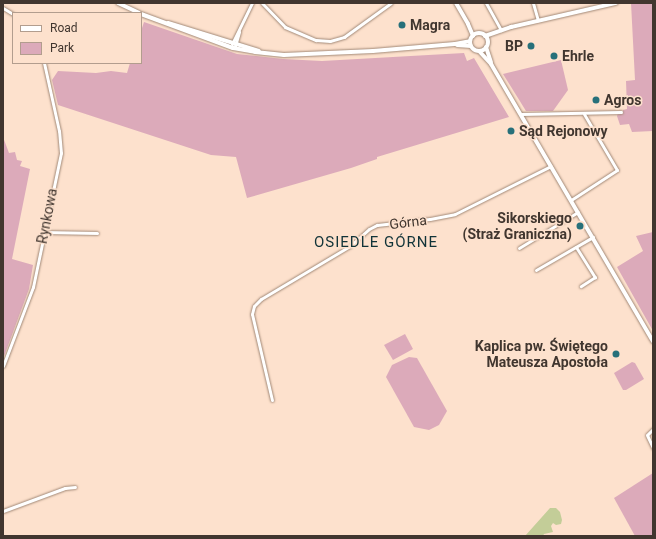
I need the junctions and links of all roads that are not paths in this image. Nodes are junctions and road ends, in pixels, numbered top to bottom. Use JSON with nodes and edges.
{"nodes":[{"id":1,"x":118,"y":3,"type":"edge"},
{"id":2,"x":252,"y":3,"type":"edge"},
{"id":3,"x":262,"y":3,"type":"edge"},
{"id":4,"x":391,"y":3,"type":"edge"},
{"id":5,"x":456,"y":3,"type":"edge"},
{"id":6,"x":486,"y":3,"type":"edge"},
{"id":7,"x":533,"y":3,"type":"edge"},
{"id":8,"x":616,"y":3,"type":"edge"},
{"id":9,"x":3,"y":8,"type":"edge"},
{"id":10,"x":138,"y":12,"type":"edge"},
{"id":11,"x":12,"y":13,"type":"edge"},
{"id":12,"x":142,"y":14,"type":"edge"},
{"id":13,"x":538,"y":20,"type":"junction"},
{"id":14,"x":468,"y":24,"type":"junction"},
{"id":15,"x":499,"y":31,"type":"junction"},
{"id":16,"x":478,"y":34,"type":"junction"},
{"id":17,"x":473,"y":36,"type":"junction"},
{"id":18,"x":485,"y":36,"type":"junction"},
{"id":19,"x":470,"y":41,"type":"junction"},
{"id":20,"x":488,"y":42,"type":"junction"},
{"id":21,"x":455,"y":44,"type":"junction"},
{"id":22,"x":234,"y":45,"type":"junction"},
{"id":23,"x":471,"y":46,"type":"junction"},
{"id":24,"x":486,"y":47,"type":"junction"},
{"id":25,"x":479,"y":51,"type":"junction"},
{"id":26,"x":44,"y":64,"type":"edge"},
{"id":27,"x":491,"y":64,"type":"junction"},
{"id":28,"x":621,"y":112,"type":"dead end"},
{"id":29,"x":521,"y":114,"type":"junction"},
{"id":30,"x":584,"y":114,"type":"junction"},
{"id":31,"x":551,"y":166,"type":"junction"},
{"id":32,"x":571,"y":200,"type":"junction"},
{"id":33,"x":578,"y":212,"type":"junction"},
{"id":34,"x":45,"y":232,"type":"junction"},
{"id":35,"x":97,"y":233,"type":"dead end"},
{"id":36,"x":592,"y":237,"type":"junction"},
{"id":37,"x":576,"y":247,"type":"junction"},
{"id":38,"x":519,"y":248,"type":"dead end"},
{"id":39,"x":536,"y":270,"type":"dead end"},
{"id":40,"x":581,"y":286,"type":"dead end"},
{"id":41,"x":653,"y":341,"type":"edge"},
{"id":42,"x":3,"y":366,"type":"edge"},
{"id":43,"x":272,"y":400,"type":"dead end"},
{"id":44,"x":653,"y":429,"type":"edge"},
{"id":45,"x":653,"y":448,"type":"edge"},
{"id":46,"x":75,"y":487,"type":"dead end"},
{"id":47,"x":3,"y":511,"type":"edge"}],
"edges":[{"from":1,"to":10,"type":"main road"},
{"from":2,"to":22,"type":"street"},
{"from":3,"to":4,"type":"street"},
{"from":5,"to":14,"type":"main road"},
{"from":6,"to":15,"type":"street"},
{"from":7,"to":13,"type":"street"},
{"from":8,"to":13,"type":"main road"},
{"from":9,"to":11,"type":"street"},
{"from":12,"to":22,"type":"main road"},
{"from":13,"to":15,"type":"main road"},
{"from":14,"to":16,"type":"main road"},
{"from":14,"to":17,"type":"main road"},
{"from":15,"to":18,"type":"main road"},
{"from":15,"to":20,"type":"main road"},
{"from":16,"to":17,"type":"main road"},
{"from":16,"to":18,"type":"main road"},
{"from":17,"to":19,"type":"main road"},
{"from":18,"to":20,"type":"main road"},
{"from":19,"to":21,"type":"main road"},
{"from":19,"to":23,"type":"main road"},
{"from":20,"to":24,"type":"main road"},
{"from":21,"to":22,"type":"main road"},
{"from":21,"to":23,"type":"main road"},
{"from":23,"to":25,"type":"main road"},
{"from":24,"to":25,"type":"main road"},
{"from":24,"to":27,"type":"main road"},
{"from":25,"to":27,"type":"main road"},
{"from":26,"to":34,"type":"street","name":"Rynkowa"},
{"from":27,"to":29,"type":"main road"},
{"from":28,"to":30,"type":"street"},
{"from":29,"to":30,"type":"street"},
{"from":29,"to":31,"type":"main road"},
{"from":30,"to":32,"type":"street"},
{"from":31,"to":32,"type":"main road"},
{"from":31,"to":43,"type":"street","name":"Górna"},
{"from":32,"to":33,"type":"main road"},
{"from":33,"to":36,"type":"main road"},
{"from":33,"to":38,"type":"street"},
{"from":34,"to":35,"type":"street"},
{"from":34,"to":42,"type":"street","name":"Rynkowa"},
{"from":36,"to":37,"type":"street"},
{"from":36,"to":41,"type":"main road"},
{"from":37,"to":39,"type":"street"},
{"from":37,"to":40,"type":"street"},
{"from":44,"to":45,"type":"street"},
{"from":46,"to":47,"type":"street"}]}
